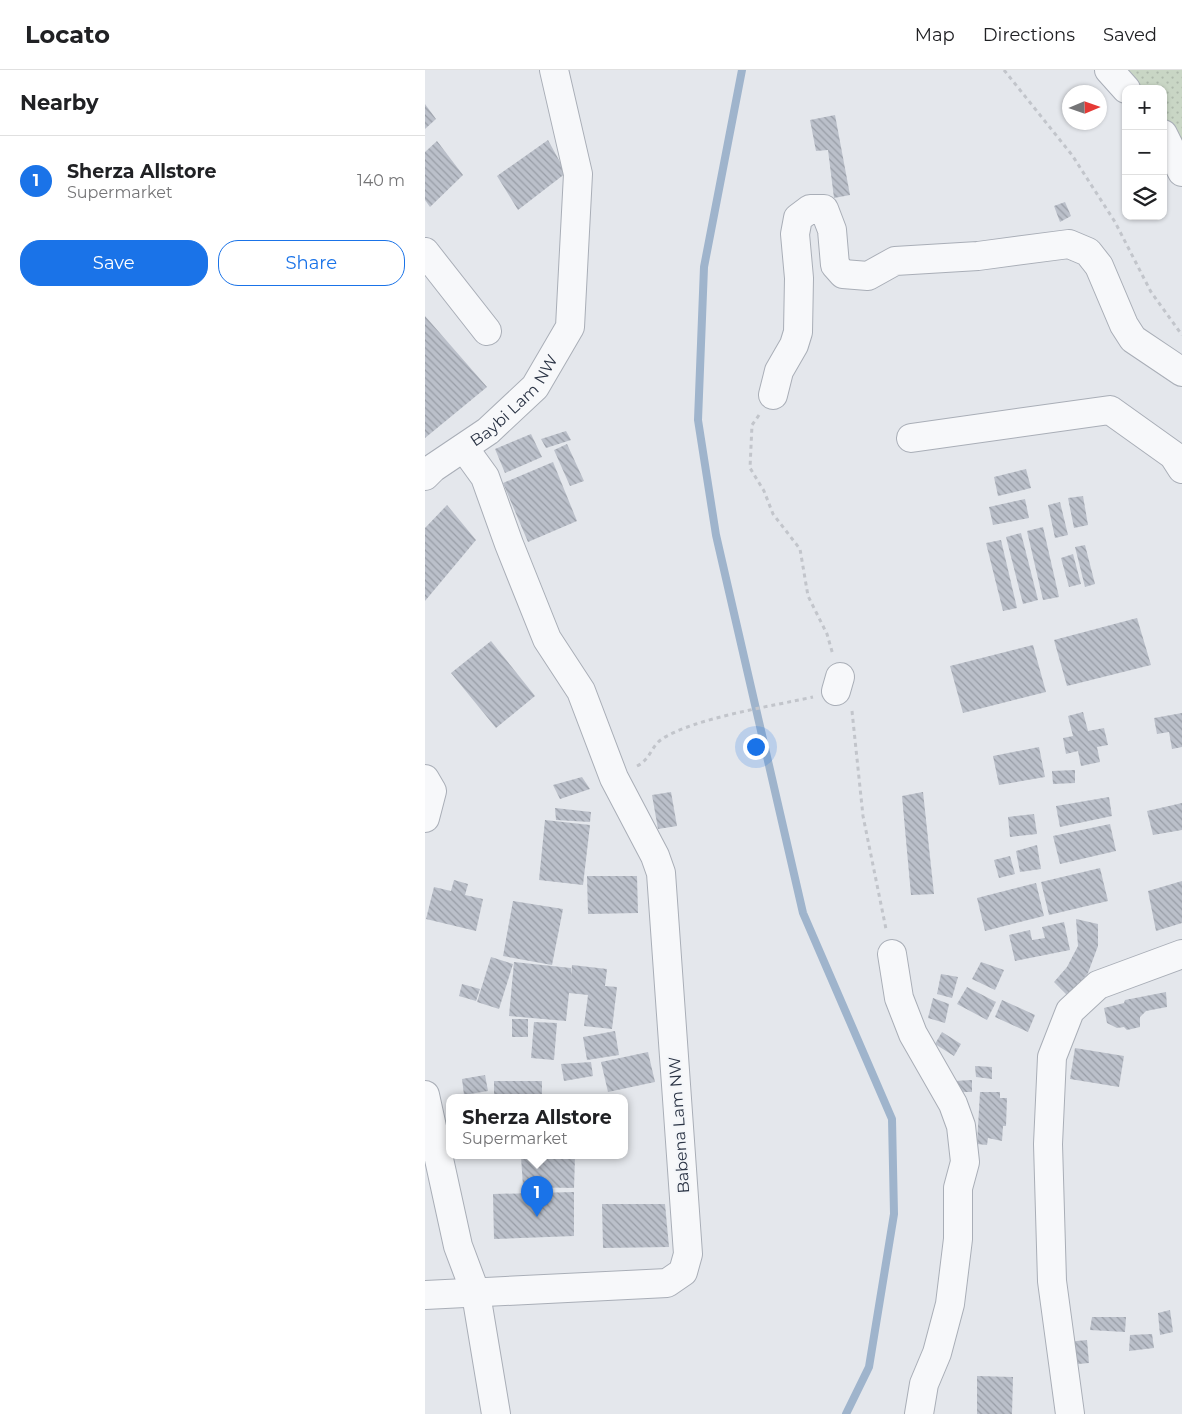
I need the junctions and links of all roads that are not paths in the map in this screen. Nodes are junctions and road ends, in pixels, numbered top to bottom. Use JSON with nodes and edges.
{"nodes":[{"id":1,"x":554,"y":70,"type":"edge"},
{"id":2,"x":1109,"y":70,"type":"edge"},
{"id":3,"x":1122,"y":85,"type":"edge"},
{"id":4,"x":1167,"y":142,"type":"edge"},
{"id":5,"x":1182,"y":172,"type":"edge"},
{"id":6,"x":425,"y":252,"type":"edge"},
{"id":7,"x":487,"y":332,"type":"dead end"},
{"id":8,"x":1182,"y":372,"type":"edge"},
{"id":9,"x":773,"y":395,"type":"road end"},
{"id":10,"x":911,"y":438,"type":"dead end"},
{"id":11,"x":464,"y":448,"type":"junction"},
{"id":12,"x":1182,"y":470,"type":"edge"},
{"id":13,"x":425,"y":476,"type":"edge"},
{"id":14,"x":611,"y":769,"type":"joint"},
{"id":15,"x":425,"y":778,"type":"edge"},
{"id":16,"x":425,"y":818,"type":"edge"},
{"id":17,"x":892,"y":954,"type":"road end"},
{"id":18,"x":1182,"y":954,"type":"edge"},
{"id":19,"x":425,"y":1095,"type":"edge"},
{"id":20,"x":476,"y":1294,"type":"junction"},
{"id":21,"x":425,"y":1295,"type":"edge"},
{"id":22,"x":495,"y":1414,"type":"edge"},
{"id":23,"x":919,"y":1414,"type":"edge"},
{"id":24,"x":1070,"y":1414,"type":"edge"}],
"edges":[{"from":1,"to":11,"type":"street","name":"Baybi Lam NW"},
{"from":2,"to":3,"type":"street"},
{"from":4,"to":5,"type":"street"},
{"from":6,"to":7,"type":"street"},
{"from":8,"to":9,"type":"street"},
{"from":10,"to":12,"type":"street"},
{"from":11,"to":13,"type":"street"},
{"from":11,"to":14,"type":"street","name":"Baybi Lam NW"},
{"from":14,"to":20,"type":"street","name":"Babena Lam NW"},
{"from":15,"to":16,"type":"street"},
{"from":17,"to":23,"type":"street"},
{"from":18,"to":24,"type":"street"},
{"from":19,"to":20,"type":"street"},
{"from":20,"to":21,"type":"street","name":"Babena Lam NW"},
{"from":20,"to":22,"type":"street"}]}
